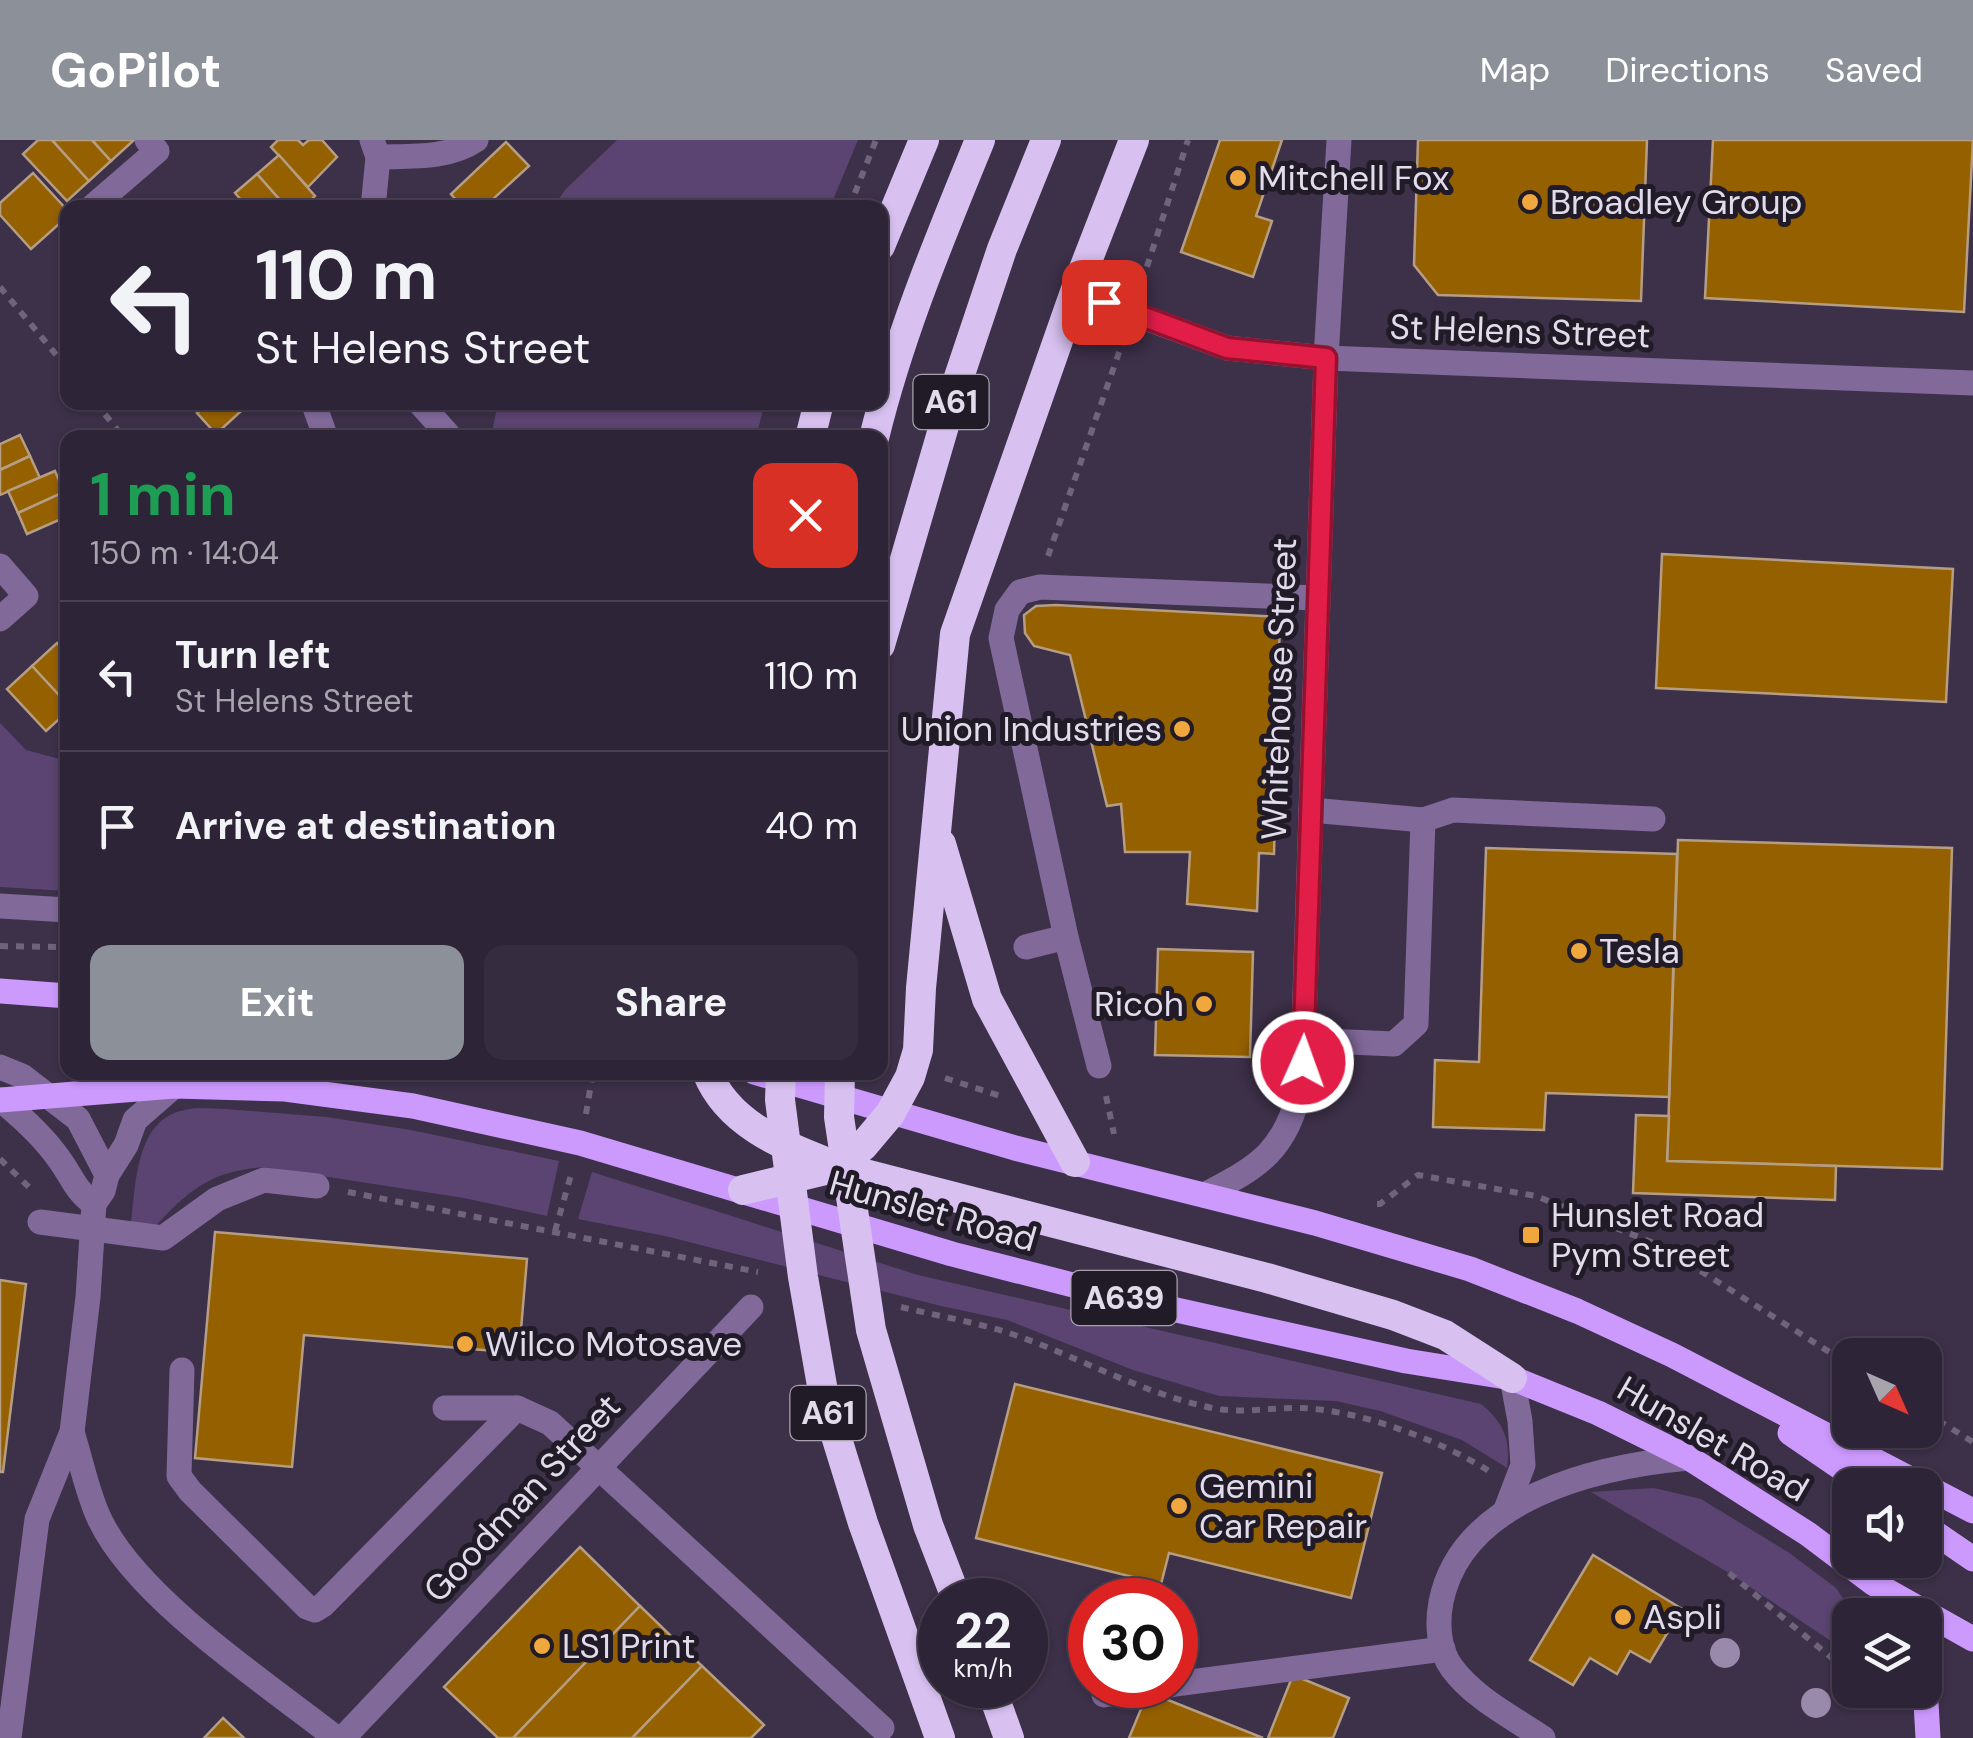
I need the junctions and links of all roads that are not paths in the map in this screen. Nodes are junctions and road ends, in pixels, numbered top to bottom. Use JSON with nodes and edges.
{"nodes":[{"id":1,"x":148,"y":140,"type":"edge"},
{"id":2,"x":476,"y":140,"type":"edge"},
{"id":3,"x":924,"y":140,"type":"edge"},
{"id":4,"x":980,"y":140,"type":"edge"},
{"id":5,"x":1134,"y":140,"type":"edge"},
{"id":6,"x":1339,"y":140,"type":"edge"},
{"id":7,"x":375,"y":149,"type":"edge"},
{"id":8,"x":1041,"y":152,"type":"edge"},
{"id":9,"x":101,"y":200,"type":"edge"},
{"id":10,"x":373,"y":200,"type":"edge"},
{"id":11,"x":888,"y":227,"type":"edge"},
{"id":12,"x":1075,"y":292,"type":"junction"},
{"id":13,"x":1326,"y":358,"type":"junction"},
{"id":14,"x":888,"y":381,"type":"edge"},
{"id":15,"x":1973,"y":384,"type":"edge"},
{"id":16,"x":426,"y":410,"type":"edge"},
{"id":17,"x":444,"y":430,"type":"edge"},
{"id":18,"x":0,"y":566,"type":"edge"},
{"id":19,"x":1317,"y":598,"type":"junction"},
{"id":20,"x":888,"y":618,"type":"edge"},
{"id":21,"x":0,"y":619,"type":"edge"},
{"id":22,"x":1311,"y":810,"type":"junction"},
{"id":23,"x":1654,"y":819,"type":"dead end"},
{"id":24,"x":1423,"y":820,"type":"junction"},
{"id":25,"x":936,"y":827,"type":"junction"},
{"id":26,"x":0,"y":906,"type":"edge"},
{"id":27,"x":60,"y":910,"type":"edge"},
{"id":28,"x":1066,"y":937,"type":"junction"},
{"id":29,"x":1026,"y":947,"type":"dead end"},
{"id":30,"x":0,"y":990,"type":"edge"},
{"id":31,"x":60,"y":995,"type":"edge"},
{"id":32,"x":1304,"y":1040,"type":"junction"},
{"id":33,"x":1099,"y":1066,"type":"dead end"},
{"id":34,"x":0,"y":1068,"type":"edge"},
{"id":35,"x":710,"y":1080,"type":"edge"},
{"id":36,"x":780,"y":1080,"type":"edge"},
{"id":37,"x":781,"y":1080,"type":"edge"},
{"id":38,"x":840,"y":1080,"type":"edge"},
{"id":39,"x":174,"y":1086,"type":"junction"},
{"id":40,"x":48,"y":1096,"type":"junction"},
{"id":41,"x":0,"y":1100,"type":"edge"},
{"id":42,"x":890,"y":1114,"type":"junction"},
{"id":43,"x":1076,"y":1162,"type":"junction"},
{"id":44,"x":838,"y":1166,"type":"junction"},
{"id":45,"x":107,"y":1175,"type":"junction"},
{"id":46,"x":317,"y":1186,"type":"road end"},
{"id":47,"x":744,"y":1190,"type":"junction"},
{"id":48,"x":1204,"y":1195,"type":"junction"},
{"id":49,"x":93,"y":1216,"type":"junction"},
{"id":50,"x":40,"y":1222,"type":"road end"},
{"id":51,"x":751,"y":1307,"type":"dead end"},
{"id":52,"x":182,"y":1370,"type":"dead end"},
{"id":53,"x":1512,"y":1378,"type":"junction"},
{"id":54,"x":1712,"y":1378,"type":"junction"},
{"id":55,"x":446,"y":1408,"type":"dead end"},
{"id":56,"x":517,"y":1408,"type":"junction"},
{"id":57,"x":72,"y":1432,"type":"junction"},
{"id":58,"x":1689,"y":1458,"type":"junction"},
{"id":59,"x":1842,"y":1468,"type":"edge"},
{"id":60,"x":1889,"y":1468,"type":"edge"},
{"id":61,"x":597,"y":1469,"type":"junction"},
{"id":62,"x":1942,"y":1495,"type":"edge"},
{"id":63,"x":1509,"y":1501,"type":"junction"},
{"id":64,"x":1973,"y":1511,"type":"edge"},
{"id":65,"x":1942,"y":1538,"type":"edge"},
{"id":66,"x":1973,"y":1560,"type":"edge"},
{"id":67,"x":948,"y":1578,"type":"edge"},
{"id":68,"x":1873,"y":1583,"type":"junction"},
{"id":69,"x":1883,"y":1598,"type":"edge"},
{"id":70,"x":1973,"y":1639,"type":"edge"},
{"id":71,"x":1443,"y":1649,"type":"junction"},
{"id":72,"x":1198,"y":1681,"type":"edge"},
{"id":73,"x":999,"y":1708,"type":"edge"},
{"id":74,"x":1926,"y":1708,"type":"edge"},
{"id":75,"x":882,"y":1728,"type":"dead end"},
{"id":76,"x":9,"y":1738,"type":"edge"},
{"id":77,"x":340,"y":1738,"type":"edge"},
{"id":78,"x":940,"y":1738,"type":"edge"},
{"id":79,"x":1010,"y":1738,"type":"edge"},
{"id":80,"x":1542,"y":1738,"type":"edge"},
{"id":81,"x":1928,"y":1738,"type":"edge"}],
"edges":[{"from":1,"to":9,"type":"street"},
{"from":2,"to":7,"type":"street"},
{"from":3,"to":11,"type":"highway"},
{"from":4,"to":14,"type":"highway","number":"A61"},
{"from":5,"to":12,"type":"highway"},
{"from":6,"to":13,"type":"street","name":"Whitehouse Street"},
{"from":7,"to":10,"type":"street"},
{"from":8,"to":20,"type":"highway","number":"A61"},
{"from":12,"to":13,"type":"street","name":"St Helens Street"},
{"from":12,"to":25,"type":"highway"},
{"from":13,"to":15,"type":"street","name":"St Helens Street"},
{"from":13,"to":19,"type":"street","name":"Whitehouse Street"},
{"from":16,"to":17,"type":"street"},
{"from":18,"to":21,"type":"street"},
{"from":19,"to":22,"type":"street","name":"Whitehouse Street"},
{"from":19,"to":28,"type":"street"},
{"from":22,"to":24,"type":"street"},
{"from":22,"to":32,"type":"street","name":"Whitehouse Street"},
{"from":23,"to":24,"type":"street"},
{"from":24,"to":32,"type":"street"},
{"from":25,"to":42,"type":"highway"},
{"from":25,"to":43,"type":"highway"},
{"from":26,"to":27,"type":"street"},
{"from":28,"to":29,"type":"street"},
{"from":28,"to":33,"type":"street"},
{"from":30,"to":31,"type":"main road"},
{"from":32,"to":48,"type":"street","name":"Whitehouse Street"},
{"from":34,"to":40,"type":"street"},
{"from":35,"to":44,"type":"highway"},
{"from":36,"to":42,"type":"main road","name":"Hunslet Road"},
{"from":37,"to":78,"type":"highway","number":"A61","bridge":true},
{"from":38,"to":67,"type":"highway","number":"A61","bridge":true},
{"from":39,"to":40,"type":"main road","name":"Hunslet Road","number":"A639"},
{"from":39,"to":45,"type":"street"},
{"from":39,"to":47,"type":"main road","name":"Hunslet Road","number":"A639"},
{"from":40,"to":41,"type":"main road","name":"Hunslet Road","number":"A639"},
{"from":40,"to":45,"type":"street"},
{"from":41,"to":49,"type":"street"},
{"from":42,"to":43,"type":"main road","name":"Hunslet Road"},
{"from":42,"to":44,"type":"highway"},
{"from":43,"to":48,"type":"main road","name":"Hunslet Road"},
{"from":44,"to":47,"type":"highway"},
{"from":44,"to":53,"type":"highway"},
{"from":45,"to":49,"type":"street"},
{"from":46,"to":49,"type":"street"},
{"from":47,"to":53,"type":"main road","name":"Hunslet Road","number":"A639"},
{"from":48,"to":54,"type":"main road","name":"Hunslet Road"},
{"from":49,"to":50,"type":"street"},
{"from":49,"to":57,"type":"street"},
{"from":51,"to":61,"type":"street","name":"Goodman Street"},
{"from":52,"to":56,"type":"street"},
{"from":53,"to":58,"type":"main road","name":"Hunslet Road","number":"A639"},
{"from":53,"to":63,"type":"street"},
{"from":54,"to":59,"type":"main road"},
{"from":54,"to":60,"type":"main road","name":"Hunslet Road"},
{"from":55,"to":56,"type":"street"},
{"from":56,"to":61,"type":"street"},
{"from":57,"to":76,"type":"street"},
{"from":57,"to":77,"type":"street"},
{"from":58,"to":63,"type":"street"},
{"from":58,"to":68,"type":"main road","name":"Hunslet Road","number":"A639"},
{"from":61,"to":75,"type":"street"},
{"from":61,"to":77,"type":"street","name":"Goodman Street"},
{"from":62,"to":64,"type":"main road","name":"Hunslet Road"},
{"from":63,"to":71,"type":"street"},
{"from":65,"to":66,"type":"main road"},
{"from":68,"to":69,"type":"main road"},
{"from":68,"to":70,"type":"main road","name":"Hunslet Road","number":"A639"},
{"from":71,"to":72,"type":"street"},
{"from":71,"to":80,"type":"street"},
{"from":73,"to":79,"type":"highway"},
{"from":74,"to":81,"type":"main road"}]}
